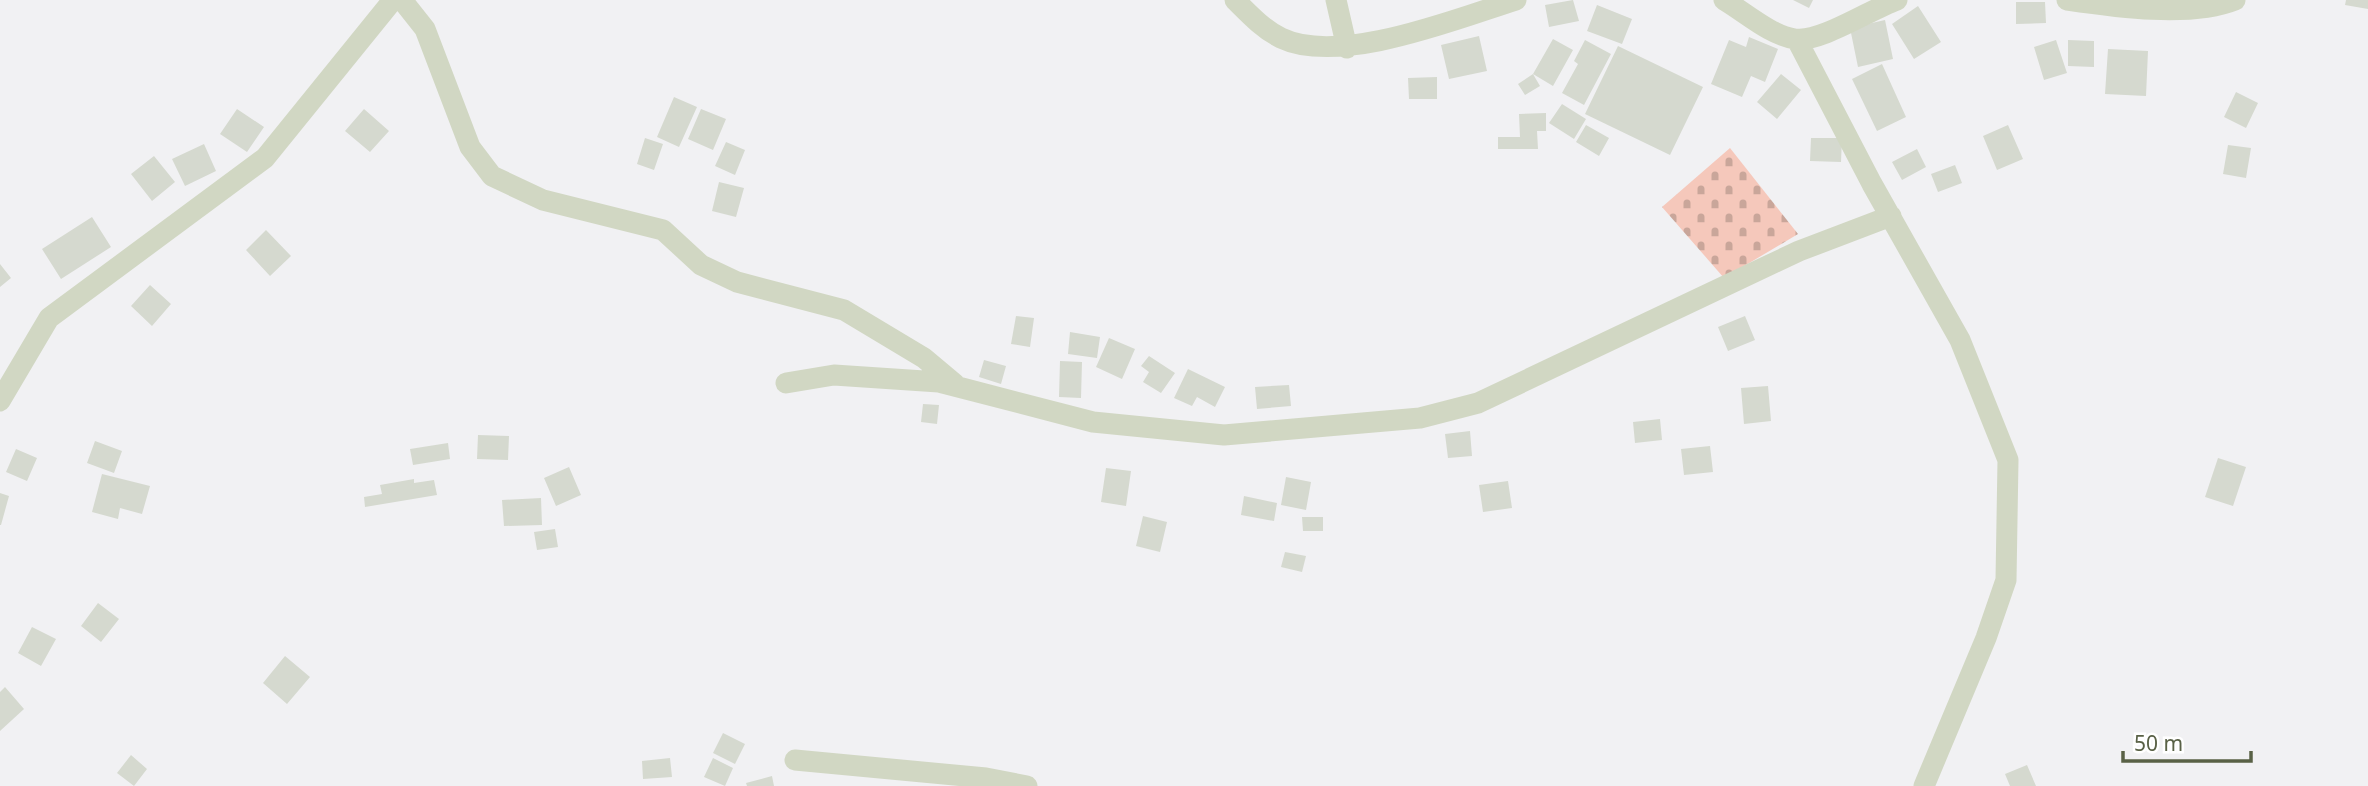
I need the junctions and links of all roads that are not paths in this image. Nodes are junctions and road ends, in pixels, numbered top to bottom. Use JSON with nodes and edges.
{"nodes":[{"id":1,"x":393,"y":0,"type":"edge"},
{"id":2,"x":402,"y":0,"type":"edge"},
{"id":3,"x":1235,"y":0,"type":"edge"},
{"id":4,"x":1336,"y":0,"type":"edge"},
{"id":5,"x":1516,"y":0,"type":"edge"},
{"id":6,"x":1724,"y":0,"type":"edge"},
{"id":7,"x":1897,"y":0,"type":"edge"},
{"id":8,"x":2067,"y":0,"type":"edge"},
{"id":9,"x":2235,"y":0,"type":"edge"},
{"id":10,"x":1797,"y":40,"type":"junction"},
{"id":11,"x":1347,"y":48,"type":"junction"},
{"id":12,"x":1891,"y":216,"type":"junction"},
{"id":13,"x":786,"y":383,"type":"dead end"},
{"id":14,"x":957,"y":387,"type":"junction"},
{"id":15,"x":0,"y":401,"type":"edge"},
{"id":16,"x":795,"y":760,"type":"dead end"},
{"id":17,"x":1027,"y":786,"type":"edge"},
{"id":18,"x":1924,"y":786,"type":"edge"}],
"edges":[{"from":1,"to":15,"type":"street"},
{"from":2,"to":14,"type":"street"},
{"from":3,"to":11,"type":"street"},
{"from":4,"to":11,"type":"street"},
{"from":5,"to":11,"type":"street"},
{"from":6,"to":10,"type":"street"},
{"from":7,"to":10,"type":"street"},
{"from":8,"to":9,"type":"street"},
{"from":10,"to":12,"type":"street"},
{"from":12,"to":14,"type":"street"},
{"from":12,"to":18,"type":"street"},
{"from":13,"to":14,"type":"street"},
{"from":16,"to":17,"type":"street"}]}
